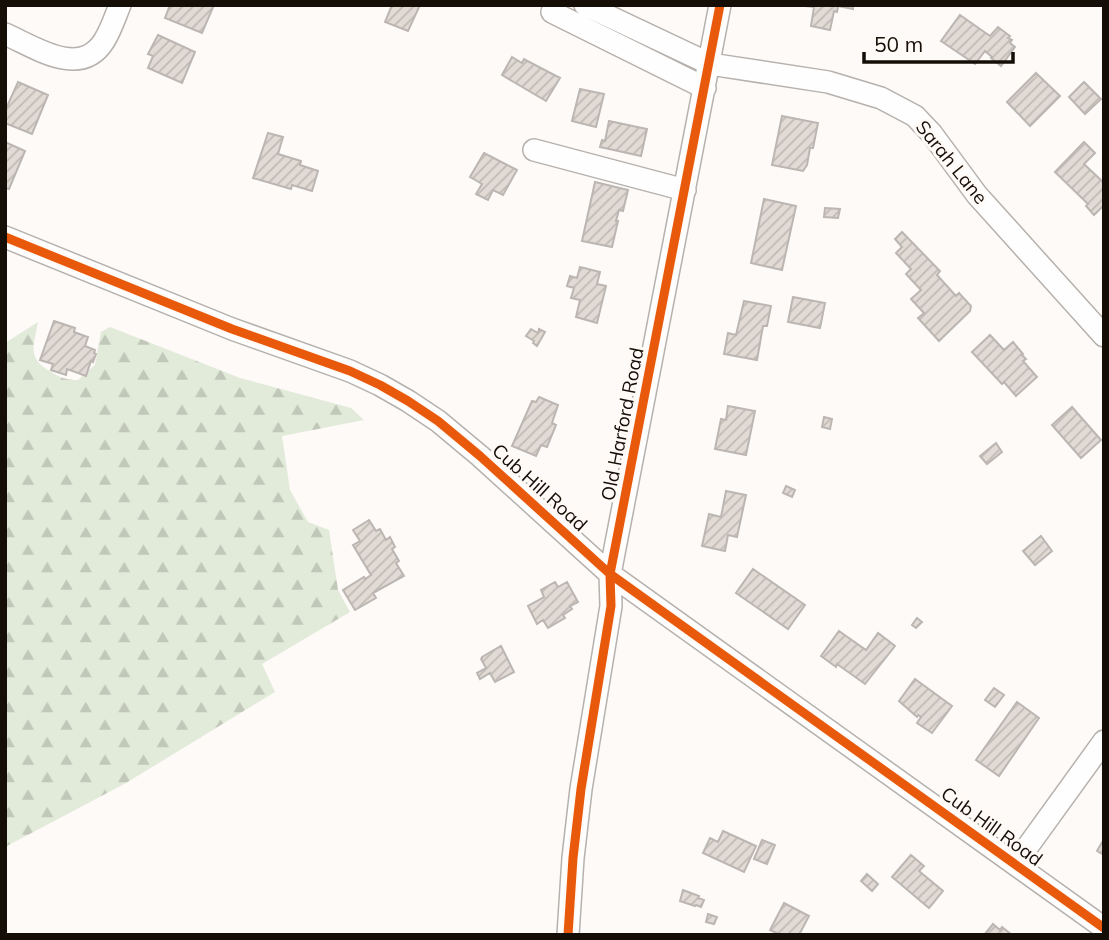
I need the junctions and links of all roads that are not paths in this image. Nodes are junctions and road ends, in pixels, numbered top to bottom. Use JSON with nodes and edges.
{"nodes":[{"id":1,"x":120,"y":5,"type":"edge"},
{"id":2,"x":585,"y":5,"type":"edge"},
{"id":3,"x":720,"y":5,"type":"edge"},
{"id":4,"x":552,"y":12,"type":"dead end"},
{"id":5,"x":5,"y":34,"type":"edge"},
{"id":6,"x":710,"y":64,"type":"junction"},
{"id":7,"x":705,"y":88,"type":"junction"},
{"id":8,"x":534,"y":150,"type":"dead end"},
{"id":9,"x":685,"y":190,"type":"junction"},
{"id":10,"x":5,"y":237,"type":"edge"},
{"id":11,"x":1104,"y":336,"type":"edge"},
{"id":12,"x":610,"y":574,"type":"junction"},
{"id":13,"x":1104,"y":741,"type":"edge"},
{"id":14,"x":1015,"y":864,"type":"junction"},
{"id":15,"x":1104,"y":928,"type":"edge"},
{"id":16,"x":568,"y":935,"type":"edge"}],
"edges":[{"from":1,"to":5,"type":"street"},
{"from":2,"to":6,"type":"street","name":"Sarah Lane"},
{"from":3,"to":6,"type":"street","name":"Old Harford Road"},
{"from":4,"to":7,"type":"street"},
{"from":6,"to":7,"type":"street","name":"Old Harford Road"},
{"from":6,"to":11,"type":"street","name":"Sarah Lane"},
{"from":7,"to":9,"type":"street","name":"Old Harford Road"},
{"from":8,"to":9,"type":"street"},
{"from":9,"to":12,"type":"street","name":"Old Harford Road"},
{"from":10,"to":12,"type":"street","name":"Cub Hill Road"},
{"from":12,"to":14,"type":"street","name":"Cub Hill Road"},
{"from":12,"to":16,"type":"street","name":"Old Harford Road"},
{"from":13,"to":14,"type":"street"},
{"from":14,"to":15,"type":"street","name":"Cub Hill Road"}]}
